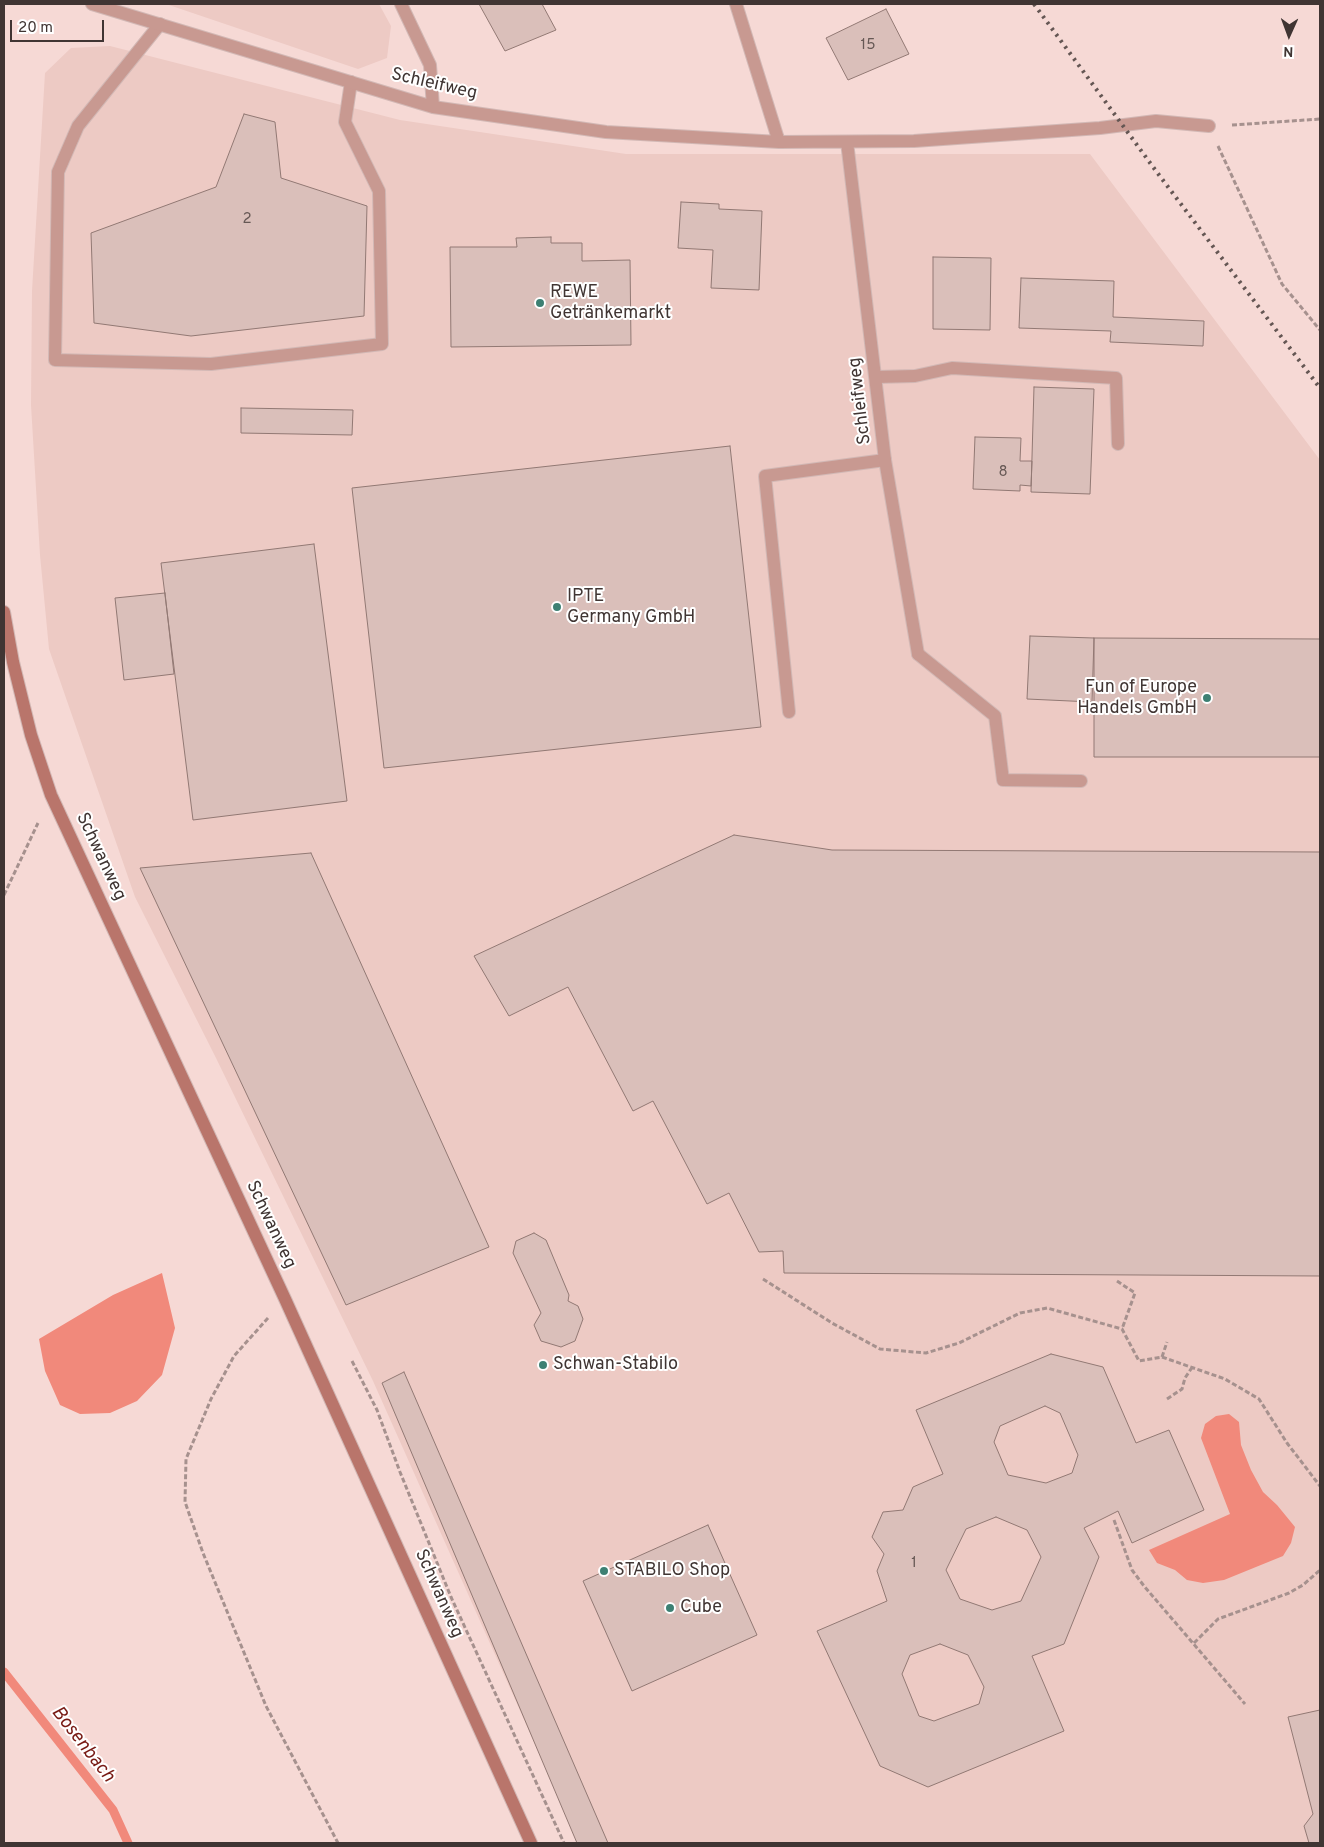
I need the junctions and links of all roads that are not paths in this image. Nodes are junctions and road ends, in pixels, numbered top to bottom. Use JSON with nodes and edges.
{"nodes":[{"id":1,"x":92,"y":4,"type":"edge"},
{"id":2,"x":401,"y":4,"type":"edge"},
{"id":3,"x":736,"y":4,"type":"edge"},
{"id":4,"x":160,"y":24,"type":"junction"},
{"id":5,"x":351,"y":82,"type":"junction"},
{"id":6,"x":433,"y":107,"type":"junction"},
{"id":7,"x":1210,"y":126,"type":"road end"},
{"id":8,"x":779,"y":142,"type":"junction"},
{"id":9,"x":847,"y":142,"type":"junction"},
{"id":10,"x":876,"y":377,"type":"junction"},
{"id":11,"x":1118,"y":444,"type":"dead end"},
{"id":12,"x":885,"y":460,"type":"junction"},
{"id":13,"x":4,"y":612,"type":"edge"},
{"id":14,"x":790,"y":712,"type":"dead end"},
{"id":15,"x":1081,"y":781,"type":"dead end"},
{"id":16,"x":531,"y":1843,"type":"edge"}],
"edges":[{"from":1,"to":4,"type":"street","name":"Schleifweg"},
{"from":2,"to":6,"type":"street"},
{"from":3,"to":8,"type":"street"},
{"from":4,"to":5,"type":"street","name":"Schleifweg"},
{"from":4,"to":5,"type":"street"},
{"from":5,"to":6,"type":"street","name":"Schleifweg"},
{"from":6,"to":8,"type":"street","name":"Schleifweg"},
{"from":7,"to":9,"type":"street","name":"Schleifweg"},
{"from":8,"to":9,"type":"street","name":"Schleifweg"},
{"from":9,"to":10,"type":"street","name":"Schleifweg"},
{"from":10,"to":11,"type":"street"},
{"from":10,"to":12,"type":"street","name":"Schleifweg"},
{"from":12,"to":14,"type":"street"},
{"from":12,"to":15,"type":"street","name":"Schleifweg"},
{"from":13,"to":16,"type":"main road","name":"Schwanweg"}]}
